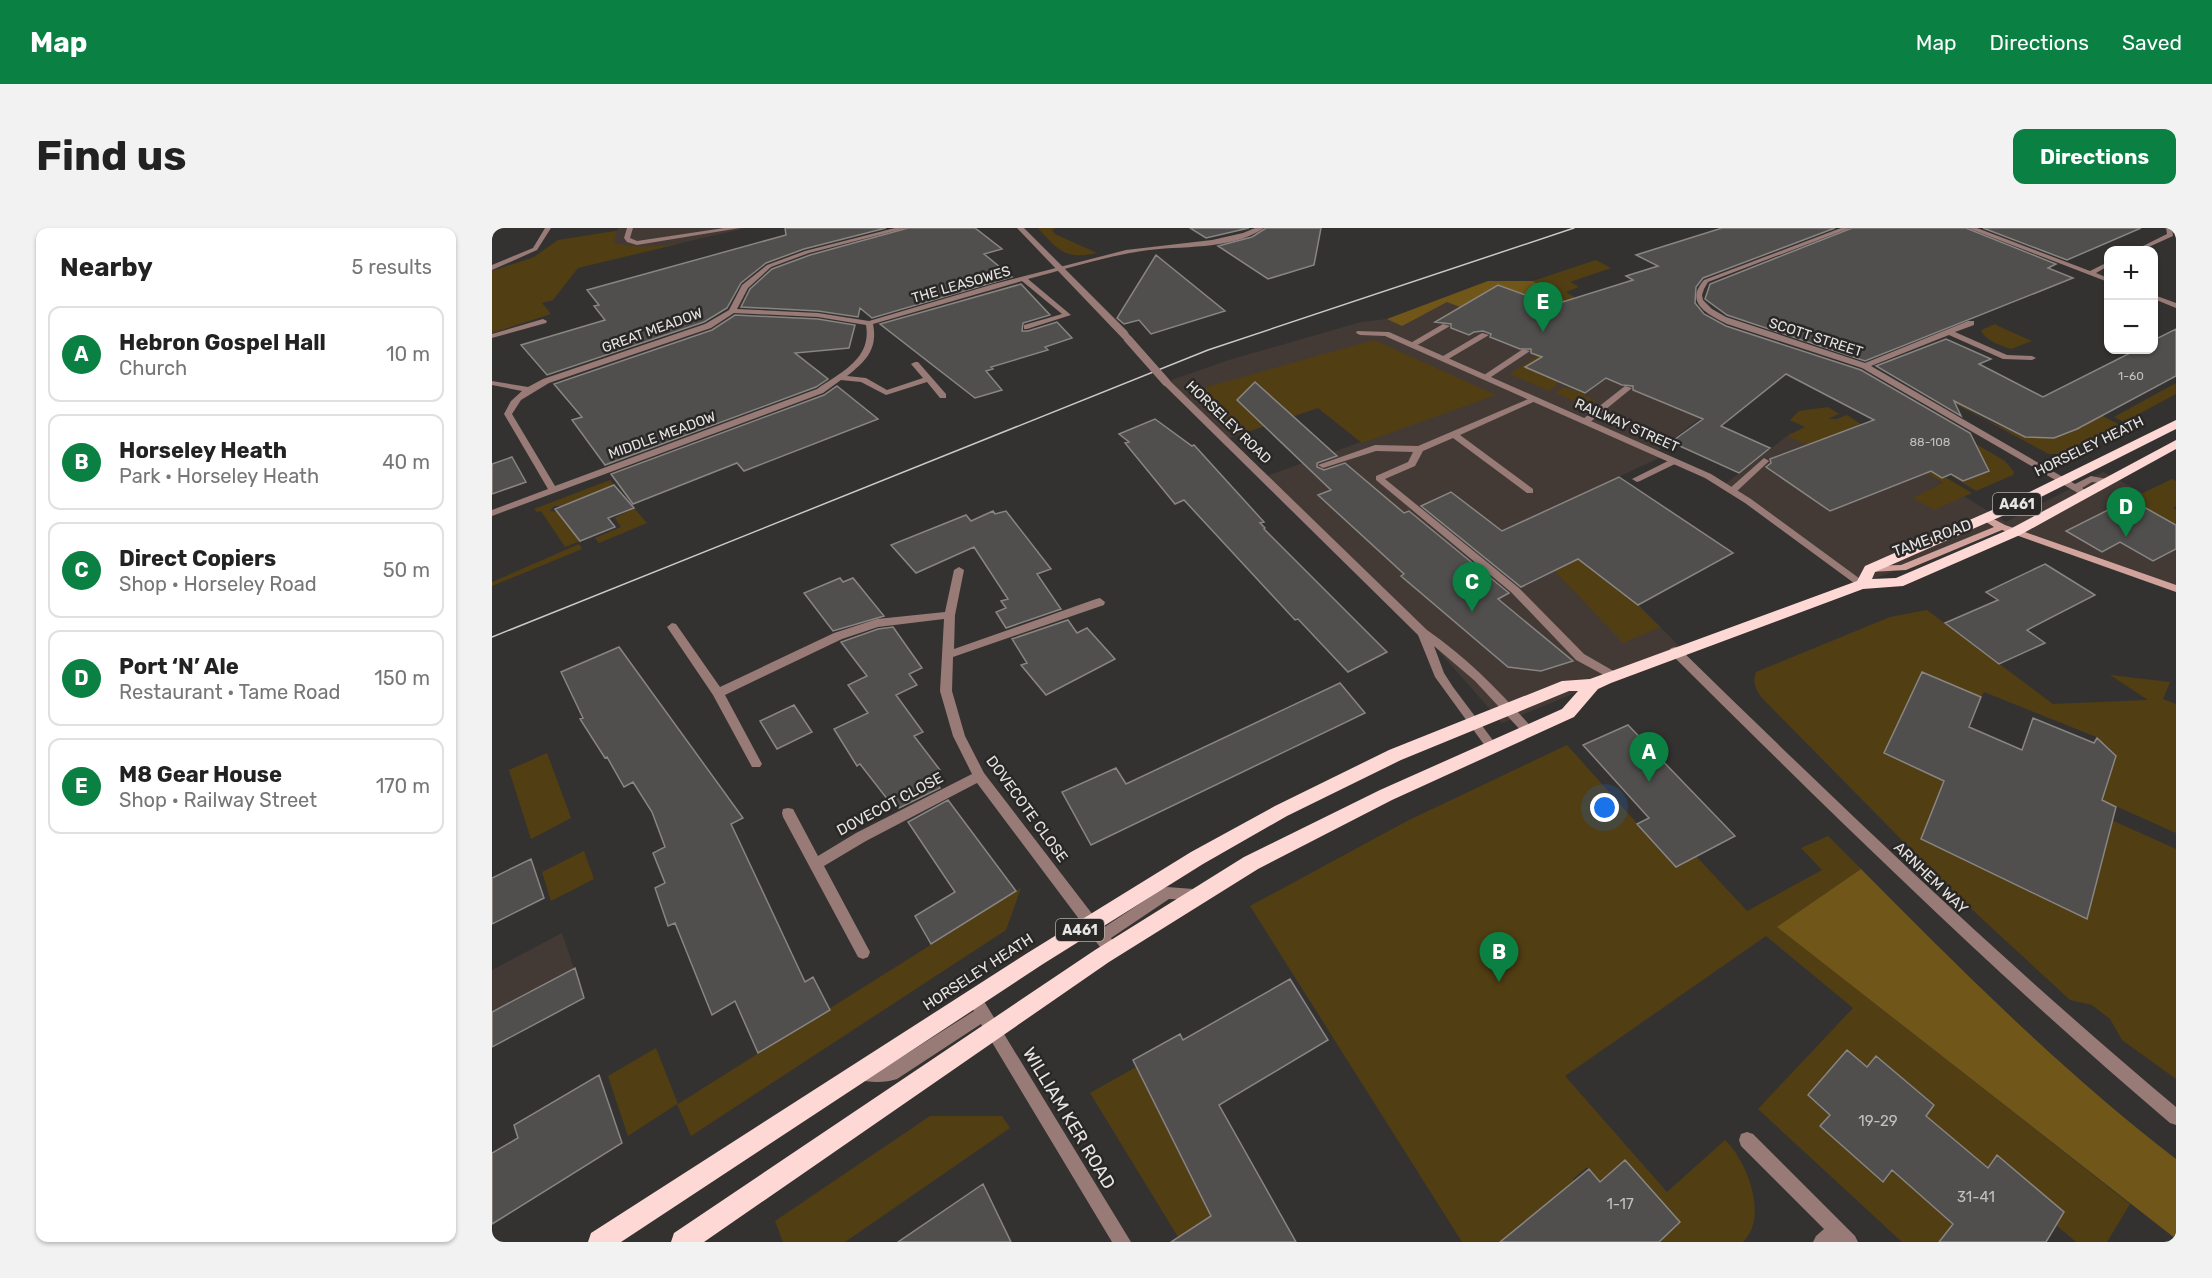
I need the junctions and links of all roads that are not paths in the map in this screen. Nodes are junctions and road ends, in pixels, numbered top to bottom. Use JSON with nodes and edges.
{"nodes":[{"id":1,"x":548,"y":228,"type":"edge"},
{"id":2,"x":630,"y":228,"type":"edge"},
{"id":3,"x":737,"y":228,"type":"edge"},
{"id":4,"x":903,"y":228,"type":"edge"},
{"id":5,"x":1020,"y":228,"type":"edge"},
{"id":6,"x":1261,"y":228,"type":"edge"},
{"id":7,"x":1847,"y":228,"type":"edge"},
{"id":8,"x":1971,"y":228,"type":"edge"},
{"id":9,"x":2173,"y":228,"type":"edge"},
{"id":10,"x":2147,"y":246,"type":"edge"},
{"id":11,"x":2104,"y":266,"type":"edge"},
{"id":12,"x":492,"y":268,"type":"edge"},
{"id":13,"x":1061,"y":269,"type":"junction"},
{"id":14,"x":2091,"y":273,"type":"junction"},
{"id":15,"x":2104,"y":278,"type":"edge"},
{"id":16,"x":1024,"y":279,"type":"junction"},
{"id":17,"x":2158,"y":299,"type":"edge"},
{"id":18,"x":2176,"y":306,"type":"edge"},
{"id":19,"x":732,"y":311,"type":"junction"},
{"id":20,"x":543,"y":321,"type":"dead end"},
{"id":21,"x":869,"y":323,"type":"junction"},
{"id":22,"x":1971,"y":323,"type":"dead end"},
{"id":23,"x":1446,"y":326,"type":"dead end"},
{"id":24,"x":1028,"y":327,"type":"dead end"},
{"id":25,"x":1949,"y":332,"type":"junction"},
{"id":26,"x":1360,"y":333,"type":"dead end"},
{"id":27,"x":1485,"y":335,"type":"dead end"},
{"id":28,"x":492,"y":336,"type":"edge"},
{"id":29,"x":1411,"y":345,"type":"junction"},
{"id":30,"x":1526,"y":351,"type":"dead end"},
{"id":31,"x":2032,"y":358,"type":"dead end"},
{"id":32,"x":1442,"y":359,"type":"junction"},
{"id":33,"x":915,"y":364,"type":"dead end"},
{"id":34,"x":1865,"y":366,"type":"junction"},
{"id":35,"x":839,"y":377,"type":"junction"},
{"id":36,"x":1485,"y":377,"type":"junction"},
{"id":37,"x":928,"y":379,"type":"junction"},
{"id":38,"x":492,"y":383,"type":"edge"},
{"id":39,"x":1628,"y":388,"type":"dead end"},
{"id":40,"x":529,"y":390,"type":"junction"},
{"id":41,"x":943,"y":396,"type":"dead end"},
{"id":42,"x":1536,"y":399,"type":"junction"},
{"id":43,"x":1586,"y":421,"type":"junction"},
{"id":44,"x":2176,"y":424,"type":"edge"},
{"id":45,"x":1453,"y":434,"type":"junction"},
{"id":46,"x":2176,"y":444,"type":"edge"},
{"id":47,"x":1419,"y":449,"type":"junction"},
{"id":48,"x":1674,"y":460,"type":"junction"},
{"id":49,"x":1764,"y":461,"type":"dead end"},
{"id":50,"x":1323,"y":465,"type":"dead end"},
{"id":51,"x":1636,"y":479,"type":"dead end"},
{"id":52,"x":2063,"y":481,"type":"junction"},
{"id":53,"x":553,"y":490,"type":"junction"},
{"id":54,"x":1530,"y":491,"type":"dead end"},
{"id":55,"x":1732,"y":491,"type":"junction"},
{"id":56,"x":2081,"y":491,"type":"junction"},
{"id":57,"x":492,"y":513,"type":"edge"},
{"id":58,"x":1986,"y":518,"type":"junction"},
{"id":59,"x":2008,"y":530,"type":"junction"},
{"id":60,"x":1870,"y":569,"type":"junction"},
{"id":61,"x":959,"y":570,"type":"dead end"},
{"id":62,"x":1862,"y":584,"type":"junction"},
{"id":63,"x":2176,"y":589,"type":"edge"},
{"id":64,"x":1100,"y":602,"type":"dead end"},
{"id":65,"x":950,"y":615,"type":"junction"},
{"id":66,"x":672,"y":627,"type":"dead end"},
{"id":67,"x":1423,"y":633,"type":"junction"},
{"id":68,"x":1675,"y":651,"type":"junction"},
{"id":69,"x":948,"y":654,"type":"junction"},
{"id":70,"x":1613,"y":676,"type":"junction"},
{"id":71,"x":1592,"y":685,"type":"junction"},
{"id":72,"x":718,"y":693,"type":"junction"},
{"id":73,"x":1509,"y":709,"type":"junction"},
{"id":74,"x":1473,"y":724,"type":"junction"},
{"id":75,"x":1528,"y":731,"type":"junction"},
{"id":76,"x":1492,"y":747,"type":"junction"},
{"id":77,"x":756,"y":764,"type":"dead end"},
{"id":78,"x":979,"y":777,"type":"junction"},
{"id":79,"x":788,"y":813,"type":"dead end"},
{"id":80,"x":817,"y":863,"type":"junction"},
{"id":81,"x":1102,"y":936,"type":"junction"},
{"id":82,"x":863,"y":952,"type":"dead end"},
{"id":83,"x":983,"y":1014,"type":"junction"},
{"id":84,"x":2176,"y":1117,"type":"edge"},
{"id":85,"x":1747,"y":1140,"type":"dead end"},
{"id":86,"x":1843,"y":1236,"type":"edge"},
{"id":87,"x":600,"y":1242,"type":"edge"},
{"id":88,"x":683,"y":1242,"type":"edge"},
{"id":89,"x":1122,"y":1242,"type":"edge"},
{"id":90,"x":1822,"y":1242,"type":"edge"}],
"edges":[{"from":1,"to":12,"type":"street"},
{"from":2,"to":3,"type":"street"},
{"from":4,"to":19,"type":"street"},
{"from":5,"to":13,"type":"street","name":"HORSELEY ROAD"},
{"from":6,"to":13,"type":"street","name":"THE LEASOWES"},
{"from":7,"to":34,"type":"street","name":"SCOTT STREET"},
{"from":8,"to":14,"type":"street"},
{"from":9,"to":10,"type":"street"},
{"from":11,"to":14,"type":"street"},
{"from":13,"to":16,"type":"street","name":"THE LEASOWES"},
{"from":13,"to":67,"type":"street","name":"HORSELEY ROAD","bridge":true},
{"from":14,"to":15,"type":"street"},
{"from":16,"to":21,"type":"street","name":"THE LEASOWES"},
{"from":16,"to":24,"type":"street"},
{"from":17,"to":18,"type":"street"},
{"from":19,"to":21,"type":"street"},
{"from":19,"to":40,"type":"street","name":"GREAT MEADOW"},
{"from":20,"to":28,"type":"street"},
{"from":21,"to":35,"type":"street","name":"MIDDLE MEADOW"},
{"from":22,"to":25,"type":"street"},
{"from":23,"to":29,"type":"street"},
{"from":25,"to":31,"type":"street"},
{"from":25,"to":34,"type":"street"},
{"from":26,"to":29,"type":"street","name":"RAILWAY STREET"},
{"from":27,"to":32,"type":"street"},
{"from":29,"to":32,"type":"street","name":"RAILWAY STREET"},
{"from":30,"to":36,"type":"street"},
{"from":32,"to":36,"type":"street","name":"RAILWAY STREET"},
{"from":33,"to":37,"type":"street"},
{"from":34,"to":52,"type":"street","name":"SCOTT STREET"},
{"from":35,"to":37,"type":"street"},
{"from":35,"to":53,"type":"street","name":"MIDDLE MEADOW"},
{"from":36,"to":42,"type":"street","name":"RAILWAY STREET"},
{"from":37,"to":41,"type":"street"},
{"from":38,"to":40,"type":"street"},
{"from":39,"to":43,"type":"street"},
{"from":40,"to":53,"type":"street","name":"GREAT MEADOW"},
{"from":42,"to":43,"type":"street","name":"RAILWAY STREET"},
{"from":42,"to":45,"type":"street"},
{"from":43,"to":48,"type":"street","name":"RAILWAY STREET"},
{"from":44,"to":52,"type":"highway","name":"HORSELEY HEATH","number":"A461"},
{"from":45,"to":47,"type":"street"},
{"from":45,"to":54,"type":"street"},
{"from":46,"to":56,"type":"highway","name":"HORSELEY HEATH","number":"A461"},
{"from":47,"to":50,"type":"street"},
{"from":47,"to":70,"type":"street"},
{"from":48,"to":51,"type":"street"},
{"from":48,"to":55,"type":"street","name":"RAILWAY STREET"},
{"from":49,"to":55,"type":"street"},
{"from":52,"to":56,"type":"street","name":"SCOTT STREET"},
{"from":52,"to":58,"type":"highway","name":"HORSELEY HEATH","number":"A461"},
{"from":53,"to":57,"type":"street","name":"MIDDLE MEADOW"},
{"from":55,"to":62,"type":"street","name":"RAILWAY STREET"},
{"from":56,"to":59,"type":"highway","name":"HORSELEY HEATH","number":"A461"},
{"from":58,"to":59,"type":"main road","name":"TAME ROAD"},
{"from":58,"to":60,"type":"highway","name":"HORSELEY HEATH","number":"A461"},
{"from":59,"to":60,"type":"main road","name":"TAME ROAD"},
{"from":59,"to":62,"type":"highway","name":"HORSELEY HEATH","number":"A461"},
{"from":59,"to":63,"type":"main road","name":"TAME ROAD"},
{"from":60,"to":62,"type":"highway"},
{"from":61,"to":65,"type":"street","name":"DOVECOTE CLOSE"},
{"from":62,"to":68,"type":"highway","name":"HORSELEY HEATH","number":"A461"},
{"from":64,"to":69,"type":"street"},
{"from":65,"to":69,"type":"street","name":"DOVECOTE CLOSE"},
{"from":65,"to":72,"type":"street"},
{"from":66,"to":72,"type":"street"},
{"from":67,"to":73,"type":"street","name":"HORSELEY ROAD"},
{"from":67,"to":74,"type":"street","name":"HORSELEY ROAD"},
{"from":68,"to":70,"type":"highway","name":"HORSELEY HEATH","number":"A461"},
{"from":68,"to":84,"type":"street","name":"ARNHEM WAY"},
{"from":69,"to":78,"type":"street","name":"DOVECOTE CLOSE"},
{"from":70,"to":71,"type":"highway","name":"HORSELEY HEATH","number":"A461"},
{"from":71,"to":73,"type":"highway","name":"HORSELEY HEATH","number":"A461"},
{"from":71,"to":75,"type":"highway","name":"HORSELEY HEATH","number":"A461"},
{"from":72,"to":77,"type":"street"},
{"from":73,"to":74,"type":"highway","name":"HORSELEY HEATH","number":"A461"},
{"from":73,"to":75,"type":"street","name":"HORSELEY ROAD"},
{"from":74,"to":76,"type":"street","name":"HORSELEY ROAD"},
{"from":74,"to":81,"type":"highway","name":"HORSELEY HEATH","number":"A461"},
{"from":75,"to":76,"type":"highway","name":"HORSELEY HEATH","number":"A461"},
{"from":76,"to":81,"type":"highway","name":"HORSELEY HEATH","number":"A461"},
{"from":78,"to":80,"type":"street","name":"DOVECOT CLOSE"},
{"from":78,"to":81,"type":"street","name":"DOVECOTE CLOSE"},
{"from":79,"to":80,"type":"street"},
{"from":80,"to":82,"type":"street"},
{"from":81,"to":83,"type":"highway","name":"HORSELEY HEATH","number":"A461"},
{"from":81,"to":83,"type":"highway","name":"HORSELEY HEATH","number":"A461"},
{"from":83,"to":87,"type":"highway","name":"HORSELEY HEATH","number":"A461"},
{"from":83,"to":88,"type":"highway","name":"HORSELEY HEATH","number":"A461"},
{"from":83,"to":89,"type":"street","name":"WILLIAM KER ROAD"},
{"from":85,"to":86,"type":"street"},
{"from":86,"to":90,"type":"street"}]}
